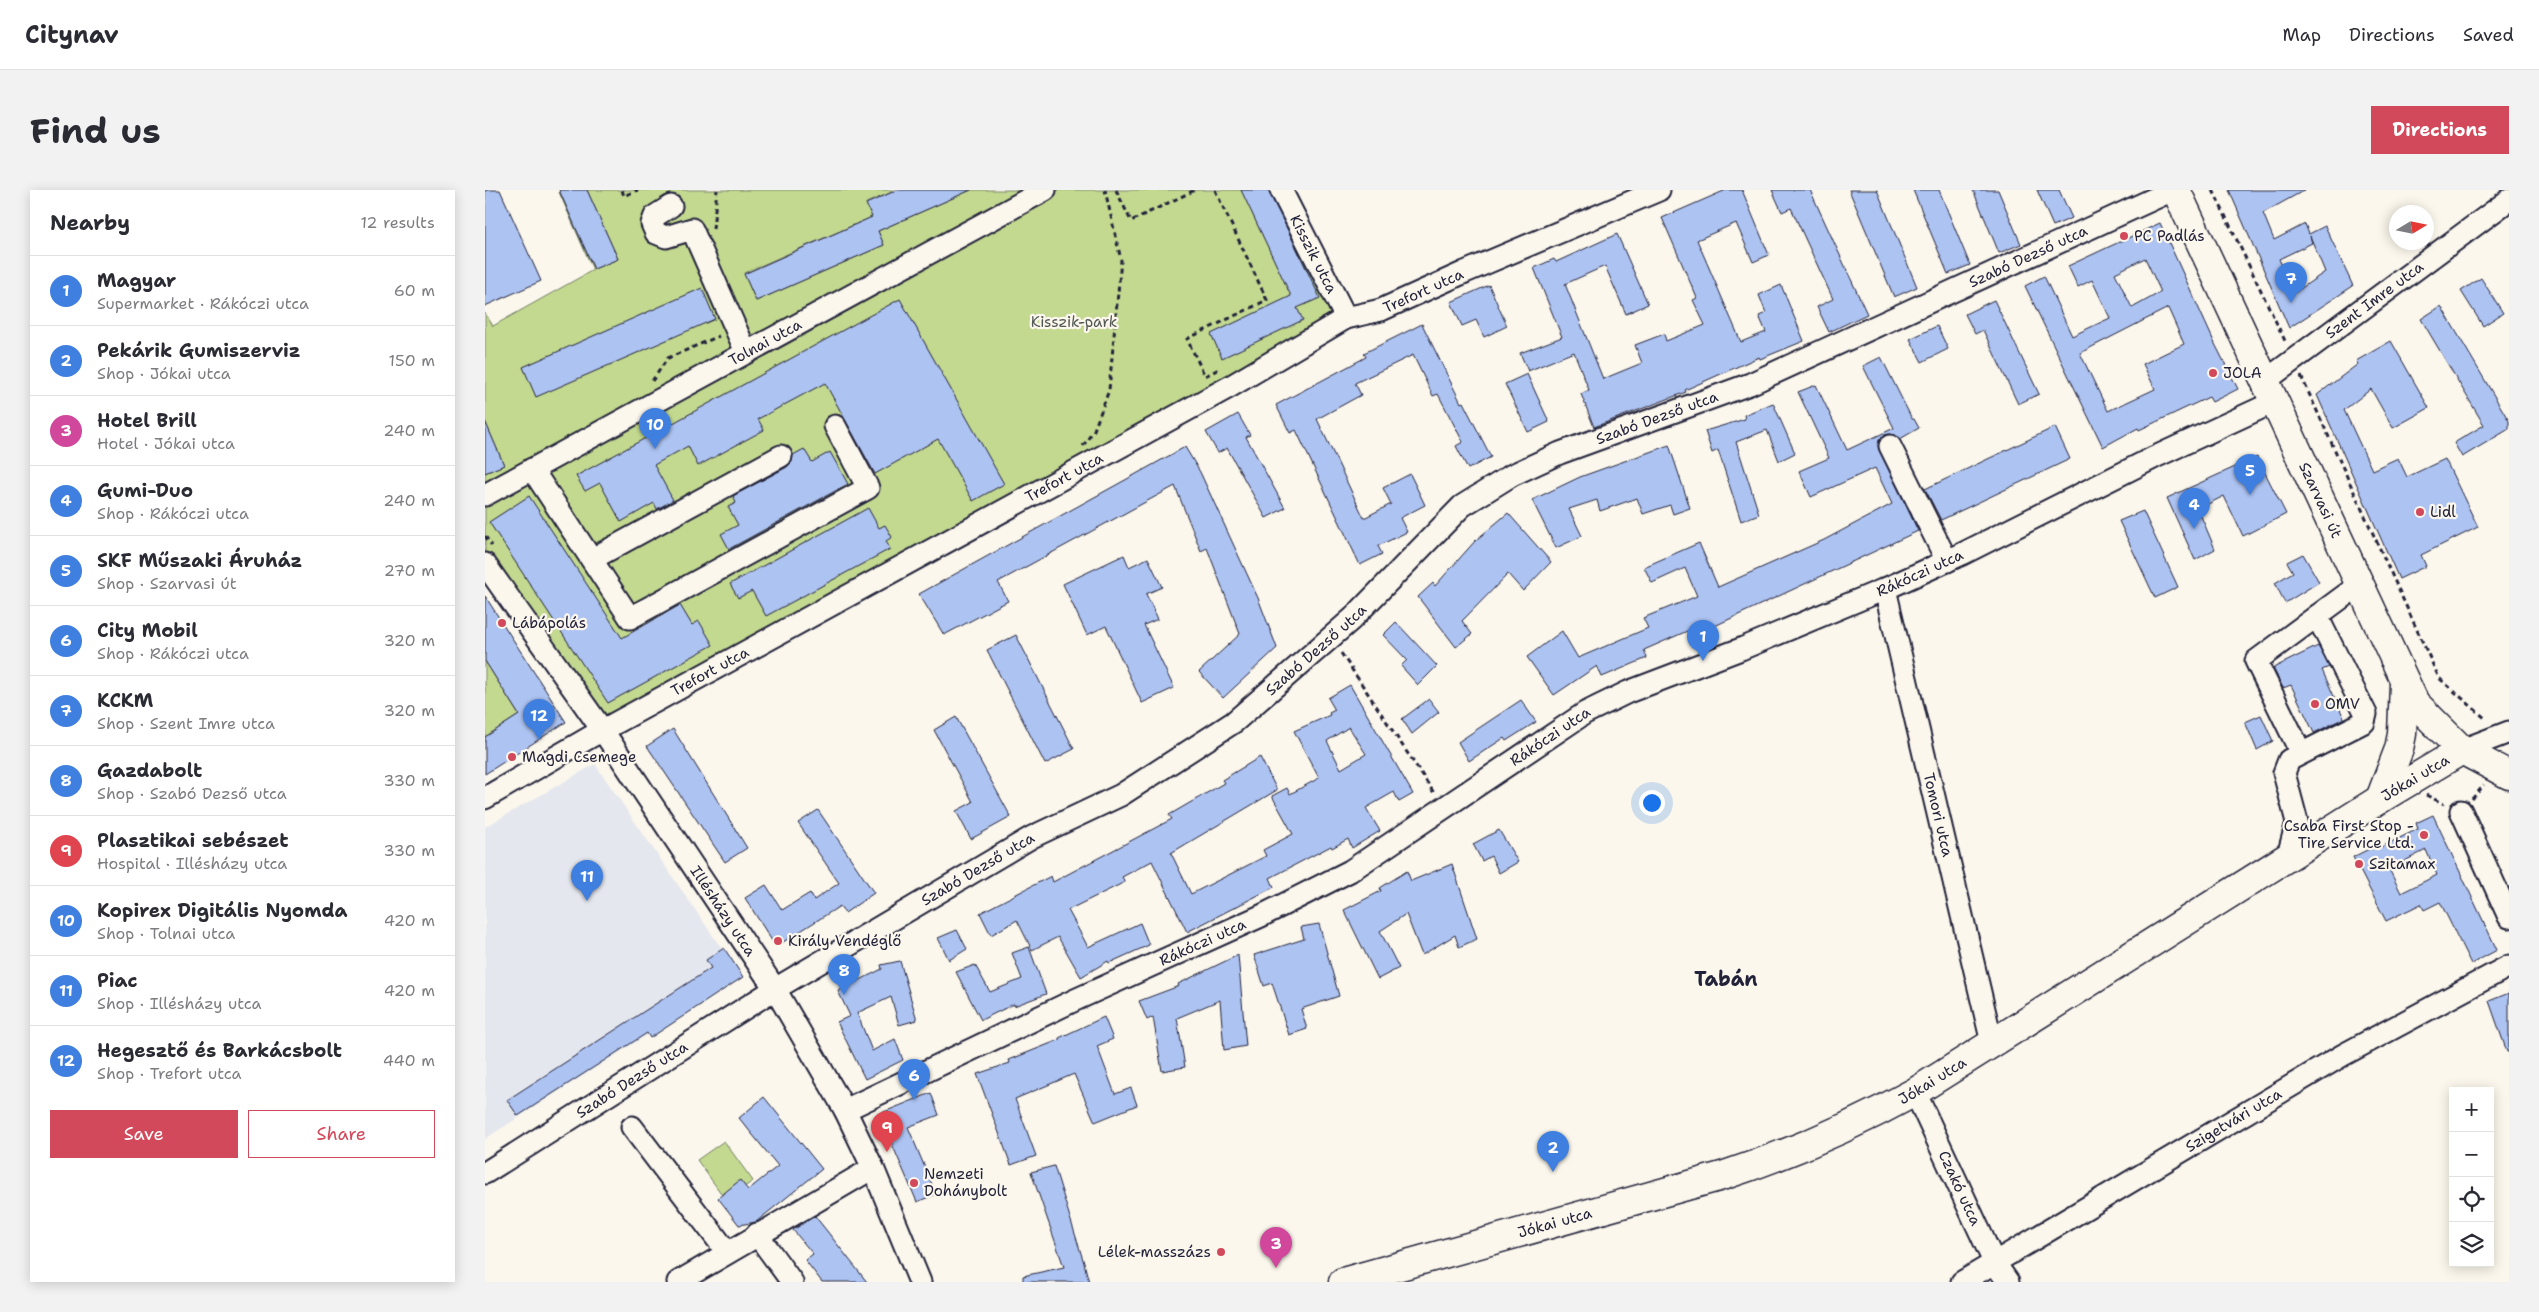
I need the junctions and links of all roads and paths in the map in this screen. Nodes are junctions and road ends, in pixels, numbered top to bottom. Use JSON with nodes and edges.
{"nodes":[{"id":1,"x":622,"y":190,"type":"edge"},
{"id":2,"x":638,"y":190,"type":"edge"},
{"id":3,"x":1045,"y":190,"type":"edge"},
{"id":4,"x":1105,"y":190,"type":"edge"},
{"id":5,"x":1117,"y":190,"type":"edge"},
{"id":6,"x":1195,"y":190,"type":"edge"},
{"id":7,"x":1215,"y":190,"type":"edge"},
{"id":8,"x":1281,"y":190,"type":"edge"},
{"id":9,"x":1659,"y":190,"type":"edge"},
{"id":10,"x":2174,"y":190,"type":"edge"},
{"id":11,"x":2213,"y":190,"type":"edge"},
{"id":12,"x":2509,"y":200,"type":"edge"},
{"id":13,"x":671,"y":206,"type":"dead end"},
{"id":14,"x":1346,"y":318,"type":"junction"},
{"id":15,"x":746,"y":352,"type":"junction"},
{"id":16,"x":2294,"y":360,"type":"junction"},
{"id":17,"x":1222,"y":368,"type":"dead end"},
{"id":18,"x":2269,"y":392,"type":"junction"},
{"id":19,"x":835,"y":426,"type":"dead end"},
{"id":20,"x":1890,"y":446,"type":"dead end"},
{"id":21,"x":1079,"y":451,"type":"dead end"},
{"id":22,"x":781,"y":456,"type":"dead end"},
{"id":23,"x":532,"y":469,"type":"junction"},
{"id":24,"x":485,"y":495,"type":"edge"},
{"id":25,"x":592,"y":559,"type":"junction"},
{"id":26,"x":1947,"y":561,"type":"junction"},
{"id":27,"x":485,"y":564,"type":"edge"},
{"id":28,"x":2359,"y":585,"type":"junction"},
{"id":29,"x":1885,"y":589,"type":"junction"},
{"id":30,"x":2317,"y":616,"type":"junction"},
{"id":31,"x":1331,"y":638,"type":"junction"},
{"id":32,"x":2404,"y":683,"type":"junction"},
{"id":33,"x":603,"y":731,"type":"junction"},
{"id":34,"x":2508,"y":732,"type":"edge"},
{"id":35,"x":2462,"y":750,"type":"junction"},
{"id":36,"x":2301,"y":753,"type":"junction"},
{"id":37,"x":2509,"y":775,"type":"edge"},
{"id":38,"x":485,"y":798,"type":"edge"},
{"id":39,"x":2380,"y":799,"type":"junction"},
{"id":40,"x":1444,"y":808,"type":"junction"},
{"id":41,"x":2461,"y":811,"type":"dead end"},
{"id":42,"x":2288,"y":856,"type":"junction"},
{"id":43,"x":2509,"y":917,"type":"edge"},
{"id":44,"x":2509,"y":966,"type":"edge"},
{"id":45,"x":775,"y":989,"type":"junction"},
{"id":46,"x":1992,"y":1043,"type":"junction"},
{"id":47,"x":1915,"y":1092,"type":"junction"},
{"id":48,"x":845,"y":1110,"type":"junction"},
{"id":49,"x":632,"y":1127,"type":"dead end"},
{"id":50,"x":873,"y":1168,"type":"junction"},
{"id":51,"x":485,"y":1173,"type":"edge"},
{"id":52,"x":757,"y":1234,"type":"junction"},
{"id":53,"x":727,"y":1252,"type":"junction"},
{"id":54,"x":1994,"y":1262,"type":"junction"},
{"id":55,"x":678,"y":1282,"type":"edge"},
{"id":56,"x":793,"y":1282,"type":"edge"},
{"id":57,"x":920,"y":1282,"type":"edge"},
{"id":58,"x":1343,"y":1282,"type":"edge"},
{"id":59,"x":1962,"y":1282,"type":"edge"},
{"id":60,"x":2008,"y":1282,"type":"edge"}],
"edges":[{"from":1,"to":2,"type":"path"},
{"from":3,"to":15,"type":"street","name":"Tolnai utca"},
{"from":4,"to":21,"type":"path"},
{"from":5,"to":6,"type":"path"},
{"from":7,"to":17,"type":"path"},
{"from":8,"to":14,"type":"street","name":"Kisszik utca"},
{"from":9,"to":14,"type":"street","name":"Trefort utca"},
{"from":10,"to":18,"type":"main road","name":"Szarvasi út"},
{"from":10,"to":31,"type":"street","name":"Szabó Dezső utca"},
{"from":11,"to":16,"type":"path"},
{"from":12,"to":16,"type":"street","name":"Szent Imre utca"},
{"from":13,"to":15,"type":"street"},
{"from":14,"to":33,"type":"street","name":"Trefort utca"},
{"from":15,"to":23,"type":"street","name":"Tolnai utca"},
{"from":16,"to":18,"type":"street","name":"Szent Imre utca"},
{"from":16,"to":34,"type":"path"},
{"from":18,"to":26,"type":"street","name":"Rákóczi utca"},
{"from":18,"to":28,"type":"main road","name":"Szarvasi út"},
{"from":19,"to":25,"type":"street"},
{"from":20,"to":26,"type":"street"},
{"from":22,"to":25,"type":"street"},
{"from":23,"to":24,"type":"street","name":"Tolnai utca"},
{"from":23,"to":25,"type":"street"},
{"from":26,"to":29,"type":"street","name":"Rákóczi utca"},
{"from":27,"to":33,"type":"street","name":"Illésházy utca"},
{"from":28,"to":30,"type":"street"},
{"from":28,"to":32,"type":"main road","name":"Szarvasi út"},
{"from":29,"to":40,"type":"street","name":"Rákóczi utca"},
{"from":29,"to":46,"type":"street","name":"Tomori utca"},
{"from":30,"to":36,"type":"street"},
{"from":30,"to":36,"type":"street"},
{"from":31,"to":40,"type":"path"},
{"from":31,"to":45,"type":"street","name":"Szabó Dezső utca"},
{"from":32,"to":35,"type":"main road","name":"Szarvasi út"},
{"from":32,"to":39,"type":"main road"},
{"from":33,"to":38,"type":"street","name":"Trefort utca"},
{"from":33,"to":45,"type":"street","name":"Illésházy utca"},
{"from":34,"to":35,"type":"street"},
{"from":35,"to":37,"type":"main road","name":"Szarvasi út"},
{"from":35,"to":39,"type":"main road","name":"Jókai utca"},
{"from":36,"to":42,"type":"street"},
{"from":39,"to":42,"type":"main road","name":"Jókai utca"},
{"from":40,"to":48,"type":"street","name":"Rákóczi utca"},
{"from":41,"to":43,"type":"street"},
{"from":42,"to":46,"type":"main road","name":"Jókai utca"},
{"from":44,"to":54,"type":"street","name":"Szigetvári utca"},
{"from":45,"to":48,"type":"street","name":"Illésházy utca"},
{"from":45,"to":51,"type":"street","name":"Szabó Dezső utca"},
{"from":46,"to":47,"type":"main road","name":"Jókai utca"},
{"from":47,"to":54,"type":"street","name":"Czakó utca"},
{"from":47,"to":58,"type":"main road","name":"Jókai utca"},
{"from":48,"to":50,"type":"street","name":"Illésházy utca"},
{"from":49,"to":53,"type":"street"},
{"from":50,"to":52,"type":"street"},
{"from":50,"to":57,"type":"street","name":"Illésházy utca"},
{"from":52,"to":53,"type":"street"},
{"from":52,"to":56,"type":"street"},
{"from":53,"to":55,"type":"street"},
{"from":54,"to":59,"type":"street","name":"Szigetvári utca"},
{"from":54,"to":60,"type":"street","name":"Czakó utca"}]}
